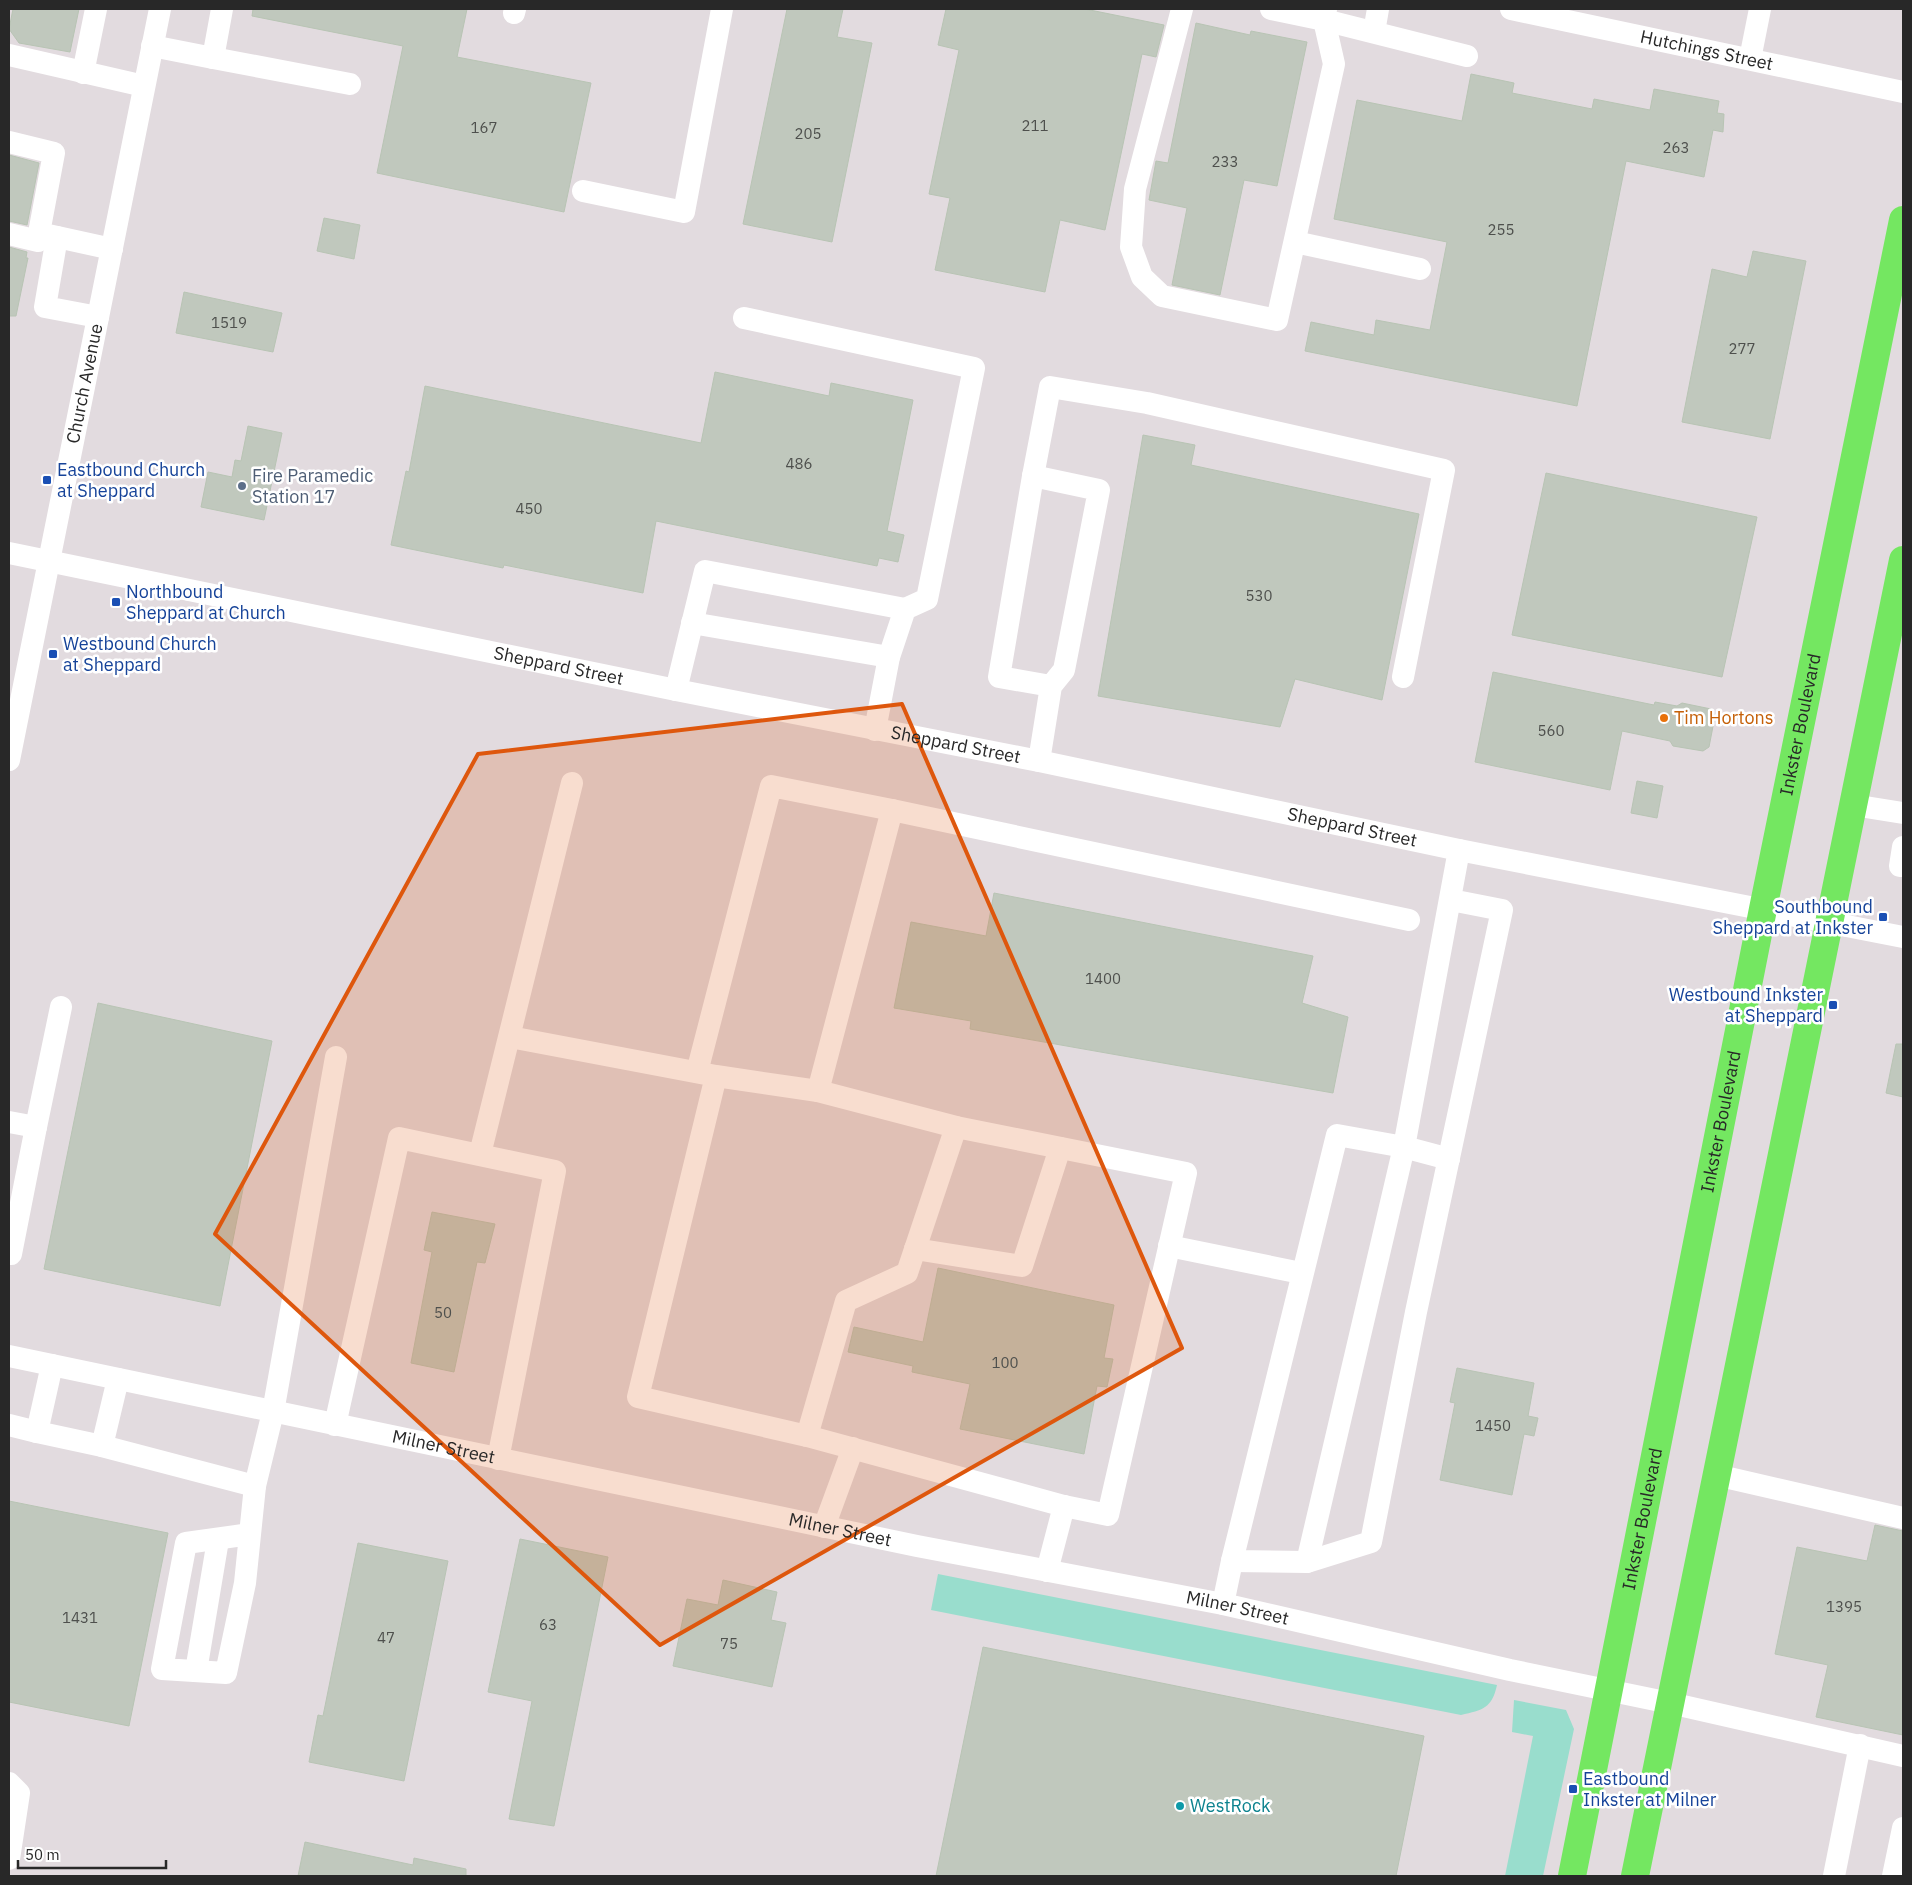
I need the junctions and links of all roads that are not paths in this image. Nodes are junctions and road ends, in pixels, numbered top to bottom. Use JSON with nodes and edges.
{"nodes":[{"id":1,"x":96,"y":9,"type":"edge"},
{"id":2,"x":160,"y":9,"type":"edge"},
{"id":3,"x":222,"y":9,"type":"edge"},
{"id":4,"x":722,"y":9,"type":"edge"},
{"id":5,"x":1182,"y":9,"type":"edge"},
{"id":6,"x":1272,"y":9,"type":"edge"},
{"id":7,"x":1378,"y":9,"type":"edge"},
{"id":8,"x":1510,"y":9,"type":"edge"},
{"id":9,"x":1760,"y":9,"type":"edge"},
{"id":10,"x":1552,"y":13,"type":"edge"},
{"id":11,"x":1325,"y":14,"type":"edge"},
{"id":12,"x":1374,"y":32,"type":"junction"},
{"id":13,"x":152,"y":46,"type":"junction"},
{"id":14,"x":9,"y":55,"type":"edge"},
{"id":15,"x":1468,"y":56,"type":"dead end"},
{"id":16,"x":212,"y":58,"type":"junction"},
{"id":17,"x":1750,"y":59,"type":"junction"},
{"id":18,"x":83,"y":73,"type":"junction"},
{"id":19,"x":350,"y":84,"type":"dead end"},
{"id":20,"x":144,"y":86,"type":"junction"},
{"id":21,"x":1903,"y":92,"type":"edge"},
{"id":22,"x":9,"y":142,"type":"edge"},
{"id":23,"x":583,"y":191,"type":"dead end"},
{"id":24,"x":1903,"y":220,"type":"edge"},
{"id":25,"x":9,"y":234,"type":"edge"},
{"id":26,"x":48,"y":235,"type":"junction"},
{"id":27,"x":1295,"y":242,"type":"junction"},
{"id":28,"x":112,"y":249,"type":"junction"},
{"id":29,"x":1420,"y":269,"type":"dead end"},
{"id":30,"x":98,"y":317,"type":"junction"},
{"id":31,"x":744,"y":318,"type":"dead end"},
{"id":32,"x":1033,"y":476,"type":"junction"},
{"id":33,"x":9,"y":553,"type":"edge"},
{"id":34,"x":1903,"y":560,"type":"edge"},
{"id":35,"x":49,"y":561,"type":"junction"},
{"id":36,"x":1900,"y":587,"type":"edge"},
{"id":37,"x":905,"y":609,"type":"junction"},
{"id":38,"x":692,"y":622,"type":"junction"},
{"id":39,"x":889,"y":657,"type":"junction"},
{"id":40,"x":1404,"y":677,"type":"dead end"},
{"id":41,"x":1051,"y":686,"type":"junction"},
{"id":42,"x":676,"y":690,"type":"junction"},
{"id":43,"x":875,"y":730,"type":"junction"},
{"id":44,"x":9,"y":760,"type":"edge"},
{"id":45,"x":1038,"y":761,"type":"junction"},
{"id":46,"x":572,"y":783,"type":"dead end"},
{"id":47,"x":1853,"y":805,"type":"junction"},
{"id":48,"x":892,"y":810,"type":"junction"},
{"id":49,"x":1903,"y":813,"type":"edge"},
{"id":50,"x":1903,"y":848,"type":"edge"},
{"id":51,"x":1459,"y":850,"type":"junction"},
{"id":52,"x":1903,"y":866,"type":"edge"},
{"id":53,"x":1451,"y":900,"type":"junction"},
{"id":54,"x":1763,"y":909,"type":"junction"},
{"id":55,"x":1409,"y":920,"type":"dead end"},
{"id":56,"x":1829,"y":922,"type":"junction"},
{"id":57,"x":1903,"y":938,"type":"edge"},
{"id":58,"x":61,"y":1007,"type":"dead end"},
{"id":59,"x":510,"y":1037,"type":"junction"},
{"id":60,"x":336,"y":1057,"type":"dead end"},
{"id":61,"x":706,"y":1074,"type":"junction"},
{"id":62,"x":818,"y":1091,"type":"junction"},
{"id":63,"x":9,"y":1122,"type":"edge"},
{"id":64,"x":36,"y":1127,"type":"junction"},
{"id":65,"x":956,"y":1127,"type":"junction"},
{"id":66,"x":1404,"y":1147,"type":"junction"},
{"id":67,"x":1060,"y":1148,"type":"junction"},
{"id":68,"x":480,"y":1154,"type":"junction"},
{"id":69,"x":1449,"y":1159,"type":"junction"},
{"id":70,"x":1169,"y":1246,"type":"junction"},
{"id":71,"x":915,"y":1249,"type":"junction"},
{"id":72,"x":11,"y":1254,"type":"dead end"},
{"id":73,"x":1301,"y":1273,"type":"junction"},
{"id":74,"x":9,"y":1356,"type":"edge"},
{"id":75,"x":52,"y":1365,"type":"junction"},
{"id":76,"x":118,"y":1379,"type":"junction"},
{"id":77,"x":273,"y":1412,"type":"junction"},
{"id":78,"x":9,"y":1425,"type":"edge"},
{"id":79,"x":335,"y":1425,"type":"junction"},
{"id":80,"x":37,"y":1432,"type":"junction"},
{"id":81,"x":807,"y":1436,"type":"junction"},
{"id":82,"x":102,"y":1446,"type":"junction"},
{"id":83,"x":853,"y":1448,"type":"junction"},
{"id":84,"x":498,"y":1459,"type":"junction"},
{"id":85,"x":1716,"y":1475,"type":"junction"},
{"id":86,"x":255,"y":1486,"type":"junction"},
{"id":87,"x":1064,"y":1506,"type":"junction"},
{"id":88,"x":1903,"y":1518,"type":"edge"},
{"id":89,"x":824,"y":1527,"type":"junction"},
{"id":90,"x":250,"y":1534,"type":"junction"},
{"id":91,"x":218,"y":1540,"type":"junction"},
{"id":92,"x":1232,"y":1561,"type":"junction"},
{"id":93,"x":1307,"y":1562,"type":"junction"},
{"id":94,"x":1047,"y":1571,"type":"junction"},
{"id":95,"x":1223,"y":1604,"type":"junction"},
{"id":96,"x":196,"y":1671,"type":"junction"},
{"id":97,"x":1608,"y":1690,"type":"junction"},
{"id":98,"x":1670,"y":1703,"type":"junction"},
{"id":99,"x":1860,"y":1745,"type":"junction"},
{"id":100,"x":1903,"y":1756,"type":"edge"},
{"id":101,"x":9,"y":1783,"type":"edge"},
{"id":102,"x":1903,"y":1828,"type":"edge"},
{"id":103,"x":9,"y":1859,"type":"edge"},
{"id":104,"x":1572,"y":1876,"type":"edge"},
{"id":105,"x":1635,"y":1876,"type":"edge"},
{"id":106,"x":1834,"y":1876,"type":"edge"},
{"id":107,"x":1893,"y":1876,"type":"edge"}],
"edges":[{"from":1,"to":18,"type":"street"},
{"from":2,"to":13,"type":"street","name":"Church Avenue"},
{"from":3,"to":16,"type":"street"},
{"from":4,"to":23,"type":"street"},
{"from":5,"to":27,"type":"street"},
{"from":6,"to":11,"type":"street"},
{"from":7,"to":12,"type":"street"},
{"from":8,"to":10,"type":"street","name":"Hutchings Street"},
{"from":9,"to":17,"type":"street"},
{"from":10,"to":17,"type":"street","name":"Hutchings Street"},
{"from":11,"to":12,"type":"street"},
{"from":11,"to":27,"type":"street"},
{"from":12,"to":15,"type":"street"},
{"from":13,"to":16,"type":"street"},
{"from":13,"to":20,"type":"street","name":"Church Avenue"},
{"from":14,"to":18,"type":"street"},
{"from":16,"to":19,"type":"street"},
{"from":17,"to":21,"type":"street","name":"Hutchings Street"},
{"from":18,"to":20,"type":"street"},
{"from":20,"to":28,"type":"street","name":"Church Avenue"},
{"from":22,"to":26,"type":"street"},
{"from":24,"to":54,"type":"main road","name":"Inkster Boulevard"},
{"from":25,"to":26,"type":"street"},
{"from":26,"to":28,"type":"street"},
{"from":26,"to":30,"type":"street"},
{"from":27,"to":29,"type":"street"},
{"from":28,"to":30,"type":"street","name":"Church Avenue"},
{"from":30,"to":35,"type":"street","name":"Church Avenue"},
{"from":31,"to":37,"type":"street"},
{"from":32,"to":40,"type":"street"},
{"from":32,"to":41,"type":"street"},
{"from":32,"to":41,"type":"street"},
{"from":33,"to":35,"type":"street","name":"Sheppard Street"},
{"from":34,"to":36,"type":"main road"},
{"from":35,"to":42,"type":"street","name":"Sheppard Street"},
{"from":35,"to":44,"type":"street","name":"Church Avenue"},
{"from":36,"to":47,"type":"main road"},
{"from":37,"to":38,"type":"street"},
{"from":37,"to":39,"type":"street"},
{"from":38,"to":39,"type":"street"},
{"from":38,"to":42,"type":"street"},
{"from":39,"to":43,"type":"street"},
{"from":41,"to":45,"type":"street"},
{"from":42,"to":43,"type":"street","name":"Sheppard Street"},
{"from":43,"to":45,"type":"street","name":"Sheppard Street"},
{"from":45,"to":51,"type":"street","name":"Sheppard Street"},
{"from":46,"to":59,"type":"street"},
{"from":47,"to":49,"type":"street"},
{"from":47,"to":56,"type":"main road"},
{"from":48,"to":55,"type":"street"},
{"from":48,"to":61,"type":"street"},
{"from":48,"to":62,"type":"street"},
{"from":50,"to":52,"type":"street"},
{"from":51,"to":53,"type":"street"},
{"from":51,"to":54,"type":"street","name":"Sheppard Street"},
{"from":53,"to":66,"type":"street"},
{"from":53,"to":69,"type":"street"},
{"from":54,"to":56,"type":"street","name":"Sheppard Street"},
{"from":54,"to":97,"type":"main road","name":"Inkster Boulevard"},
{"from":56,"to":57,"type":"street","name":"Sheppard Street"},
{"from":56,"to":85,"type":"main road"},
{"from":58,"to":64,"type":"street"},
{"from":59,"to":61,"type":"street"},
{"from":59,"to":68,"type":"street"},
{"from":60,"to":77,"type":"street"},
{"from":61,"to":62,"type":"street"},
{"from":61,"to":81,"type":"street"},
{"from":62,"to":65,"type":"street"},
{"from":63,"to":64,"type":"street"},
{"from":64,"to":72,"type":"street"},
{"from":65,"to":67,"type":"street"},
{"from":65,"to":71,"type":"street"},
{"from":66,"to":69,"type":"street"},
{"from":66,"to":73,"type":"street"},
{"from":66,"to":93,"type":"street"},
{"from":67,"to":70,"type":"street"},
{"from":67,"to":71,"type":"street"},
{"from":68,"to":79,"type":"street"},
{"from":68,"to":84,"type":"street"},
{"from":69,"to":93,"type":"street"},
{"from":70,"to":73,"type":"street"},
{"from":70,"to":87,"type":"street"},
{"from":71,"to":81,"type":"street"},
{"from":73,"to":92,"type":"street"},
{"from":74,"to":75,"type":"street","name":"Milner Street"},
{"from":75,"to":76,"type":"street","name":"Milner Street"},
{"from":75,"to":80,"type":"street"},
{"from":76,"to":77,"type":"street","name":"Milner Street"},
{"from":76,"to":82,"type":"street"},
{"from":77,"to":79,"type":"street","name":"Milner Street"},
{"from":77,"to":86,"type":"street"},
{"from":78,"to":80,"type":"street"},
{"from":79,"to":84,"type":"street","name":"Milner Street"},
{"from":80,"to":82,"type":"street"},
{"from":81,"to":83,"type":"street"},
{"from":82,"to":86,"type":"street"},
{"from":83,"to":87,"type":"street"},
{"from":83,"to":89,"type":"street"},
{"from":84,"to":89,"type":"street","name":"Milner Street"},
{"from":85,"to":88,"type":"street"},
{"from":85,"to":98,"type":"main road"},
{"from":86,"to":90,"type":"street"},
{"from":87,"to":94,"type":"street"},
{"from":89,"to":94,"type":"street","name":"Milner Street"},
{"from":90,"to":91,"type":"street"},
{"from":90,"to":96,"type":"street"},
{"from":91,"to":96,"type":"street"},
{"from":91,"to":96,"type":"street"},
{"from":92,"to":93,"type":"street"},
{"from":92,"to":95,"type":"street"},
{"from":94,"to":95,"type":"street","name":"Milner Street"},
{"from":95,"to":97,"type":"street","name":"Milner Street"},
{"from":97,"to":98,"type":"street","name":"Milner Street"},
{"from":97,"to":104,"type":"main road","name":"Inkster Boulevard"},
{"from":98,"to":99,"type":"street","name":"Milner Street"},
{"from":98,"to":105,"type":"main road"},
{"from":99,"to":100,"type":"street","name":"Milner Street"},
{"from":99,"to":106,"type":"street"},
{"from":101,"to":103,"type":"street"},
{"from":102,"to":107,"type":"street"}]}
